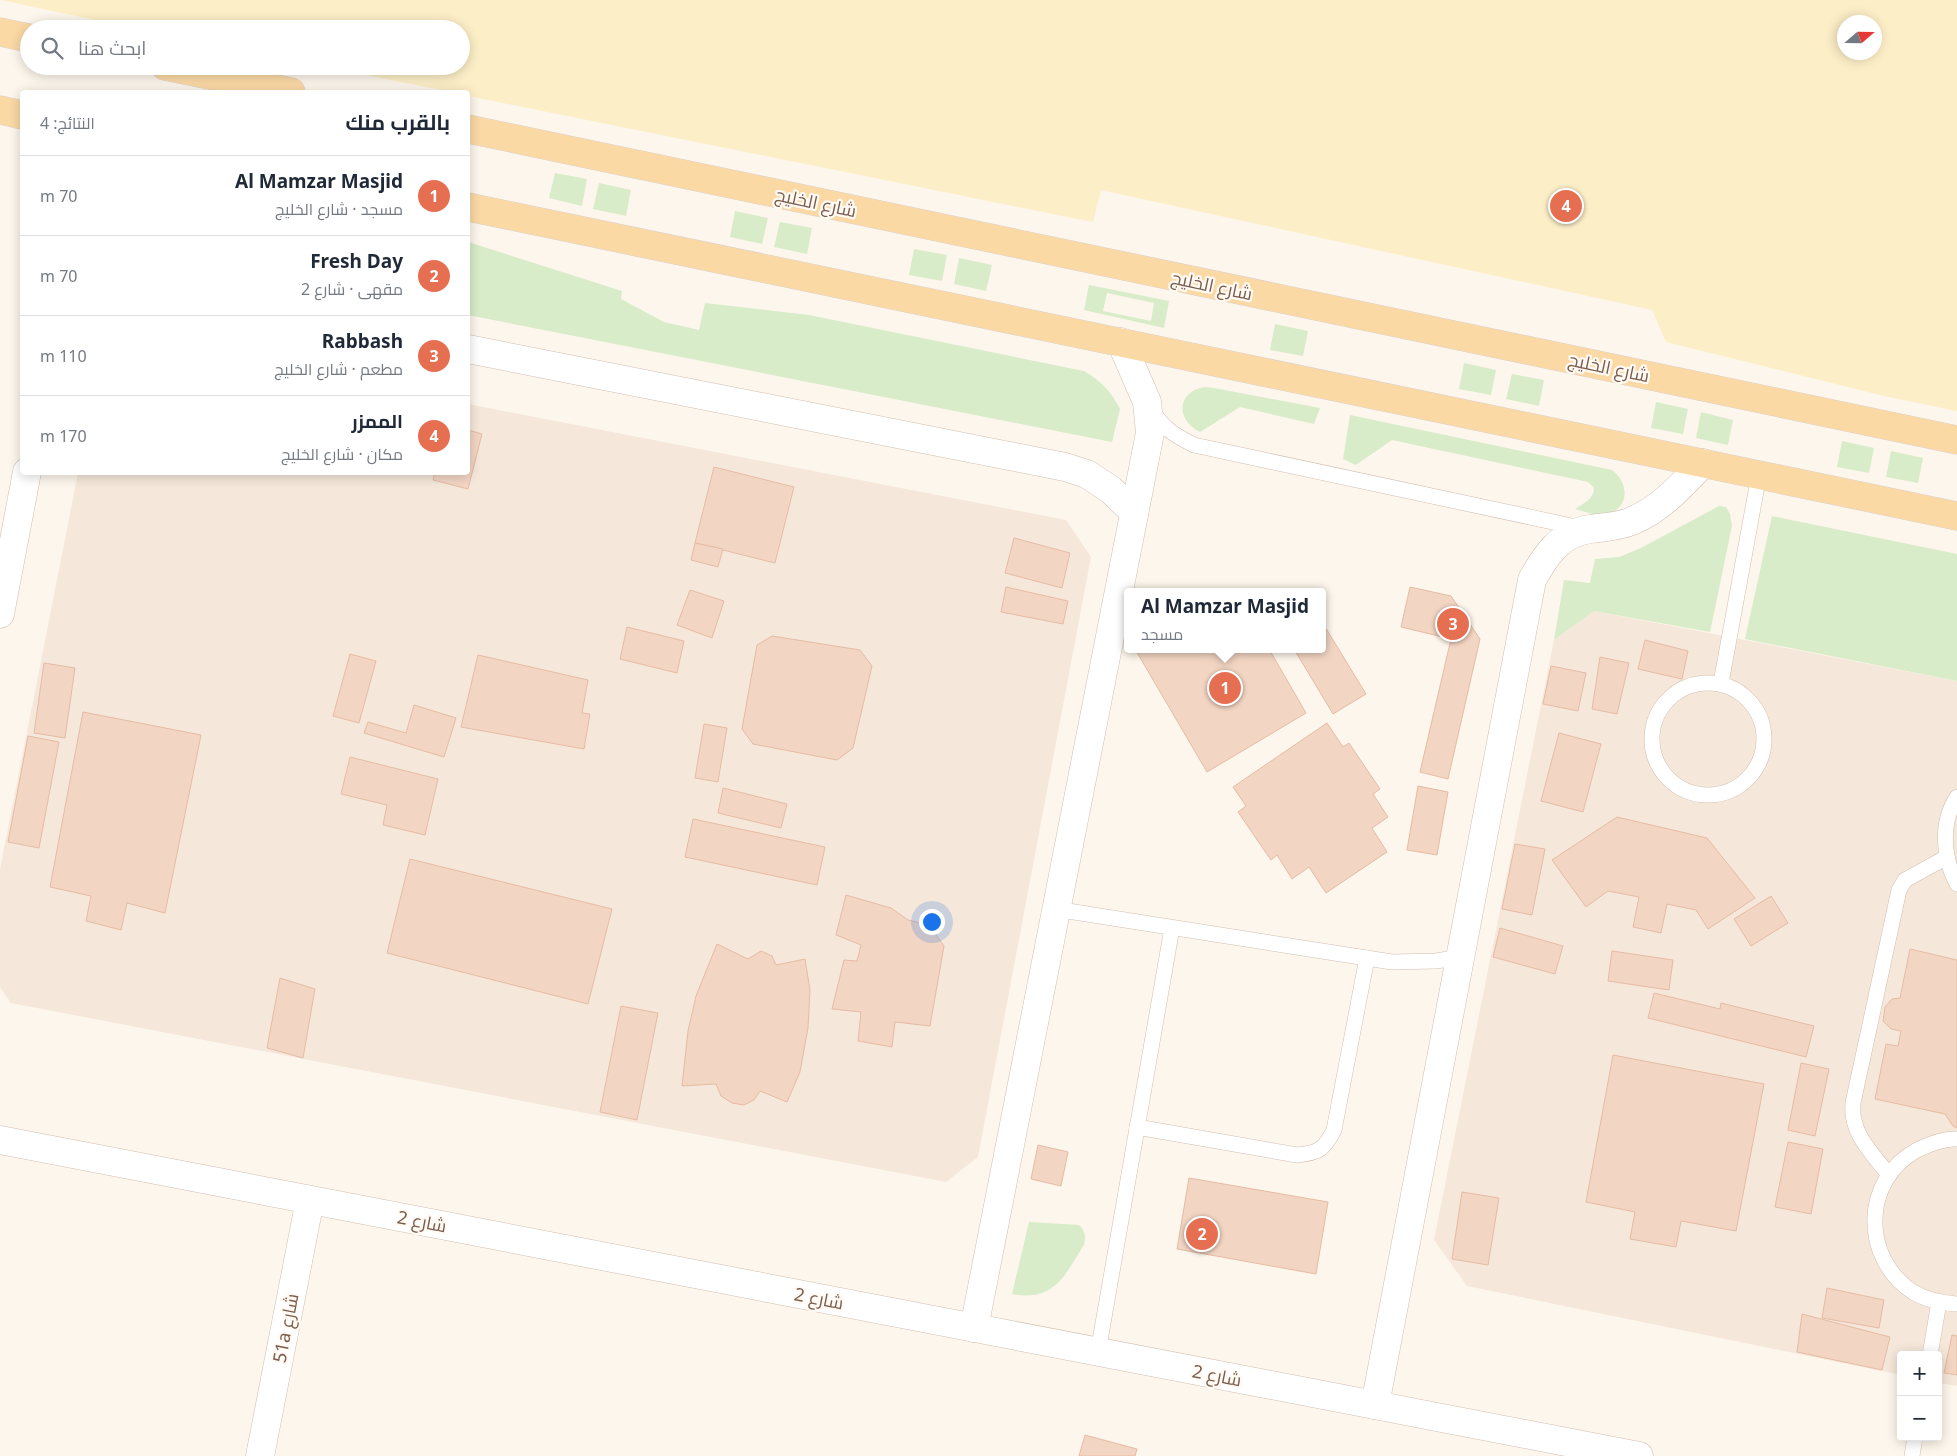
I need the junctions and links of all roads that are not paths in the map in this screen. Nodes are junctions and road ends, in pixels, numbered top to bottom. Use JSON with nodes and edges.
{"nodes":[{"id":1,"x":0,"y":32,"type":"edge"},
{"id":2,"x":20,"y":36,"type":"edge"},
{"id":3,"x":209,"y":75,"type":"edge"},
{"id":4,"x":281,"y":90,"type":"edge"},
{"id":5,"x":0,"y":110,"type":"edge"},
{"id":6,"x":20,"y":115,"type":"edge"},
{"id":7,"x":470,"y":129,"type":"edge"},
{"id":8,"x":470,"y":207,"type":"edge"},
{"id":9,"x":1121,"y":342,"type":"junction"},
{"id":10,"x":470,"y":349,"type":"edge"},
{"id":11,"x":1147,"y":402,"type":"junction"},
{"id":12,"x":1957,"y":440,"type":"edge"},
{"id":13,"x":1703,"y":463,"type":"junction"},
{"id":14,"x":26,"y":475,"type":"edge"},
{"id":15,"x":1759,"y":475,"type":"junction"},
{"id":16,"x":1134,"y":512,"type":"junction"},
{"id":17,"x":1957,"y":516,"type":"edge"},
{"id":18,"x":1588,"y":529,"type":"junction"},
{"id":19,"x":0,"y":614,"type":"edge"},
{"id":20,"x":1721,"y":683,"type":"junction"},
{"id":21,"x":1957,"y":797,"type":"edge"},
{"id":22,"x":1946,"y":857,"type":"junction"},
{"id":23,"x":1957,"y":884,"type":"edge"},
{"id":24,"x":1055,"y":909,"type":"junction"},
{"id":25,"x":1172,"y":928,"type":"junction"},
{"id":26,"x":1461,"y":957,"type":"junction"},
{"id":27,"x":1367,"y":958,"type":"junction"},
{"id":28,"x":1137,"y":1127,"type":"junction"},
{"id":29,"x":1957,"y":1139,"type":"edge"},
{"id":30,"x":0,"y":1140,"type":"edge"},
{"id":31,"x":1889,"y":1175,"type":"junction"},
{"id":32,"x":310,"y":1200,"type":"junction"},
{"id":33,"x":1939,"y":1302,"type":"junction"},
{"id":34,"x":1957,"y":1304,"type":"edge"},
{"id":35,"x":974,"y":1328,"type":"junction"},
{"id":36,"x":1931,"y":1351,"type":"edge"},
{"id":37,"x":1098,"y":1352,"type":"junction"},
{"id":38,"x":1375,"y":1405,"type":"junction"},
{"id":39,"x":1914,"y":1441,"type":"edge"},
{"id":40,"x":260,"y":1456,"type":"edge"},
{"id":41,"x":1639,"y":1456,"type":"edge"},
{"id":42,"x":1912,"y":1456,"type":"edge"}],
"edges":[{"from":1,"to":2,"type":"main road"},
{"from":3,"to":4,"type":"main road"},
{"from":5,"to":6,"type":"main road"},
{"from":7,"to":12,"type":"main road","name":"شارع الخليج"},
{"from":8,"to":9,"type":"main road"},
{"from":9,"to":11,"type":"street"},
{"from":9,"to":13,"type":"main road"},
{"from":10,"to":16,"type":"street"},
{"from":11,"to":16,"type":"street"},
{"from":11,"to":18,"type":"lane"},
{"from":13,"to":15,"type":"main road"},
{"from":13,"to":18,"type":"street"},
{"from":14,"to":19,"type":"street"},
{"from":15,"to":17,"type":"main road"},
{"from":15,"to":20,"type":"lane"},
{"from":16,"to":24,"type":"street"},
{"from":18,"to":26,"type":"street"},
{"from":20,"to":20,"type":"lane"},
{"from":21,"to":22,"type":"lane"},
{"from":22,"to":23,"type":"lane"},
{"from":22,"to":31,"type":"lane"},
{"from":24,"to":25,"type":"lane"},
{"from":24,"to":35,"type":"street"},
{"from":25,"to":27,"type":"lane"},
{"from":25,"to":28,"type":"lane"},
{"from":26,"to":27,"type":"lane"},
{"from":26,"to":38,"type":"street"},
{"from":27,"to":28,"type":"lane"},
{"from":28,"to":37,"type":"lane"},
{"from":29,"to":31,"type":"lane"},
{"from":30,"to":32,"type":"street","name":"شارع 2"},
{"from":31,"to":33,"type":"lane"},
{"from":32,"to":35,"type":"street","name":"شارع 2"},
{"from":32,"to":40,"type":"street","name":"51a شارع"},
{"from":33,"to":34,"type":"lane"},
{"from":33,"to":36,"type":"lane"},
{"from":35,"to":37,"type":"street","name":"شارع 2"},
{"from":37,"to":38,"type":"street","name":"شارع 2"},
{"from":38,"to":41,"type":"street","name":"شارع 2"},
{"from":39,"to":42,"type":"lane"}]}
